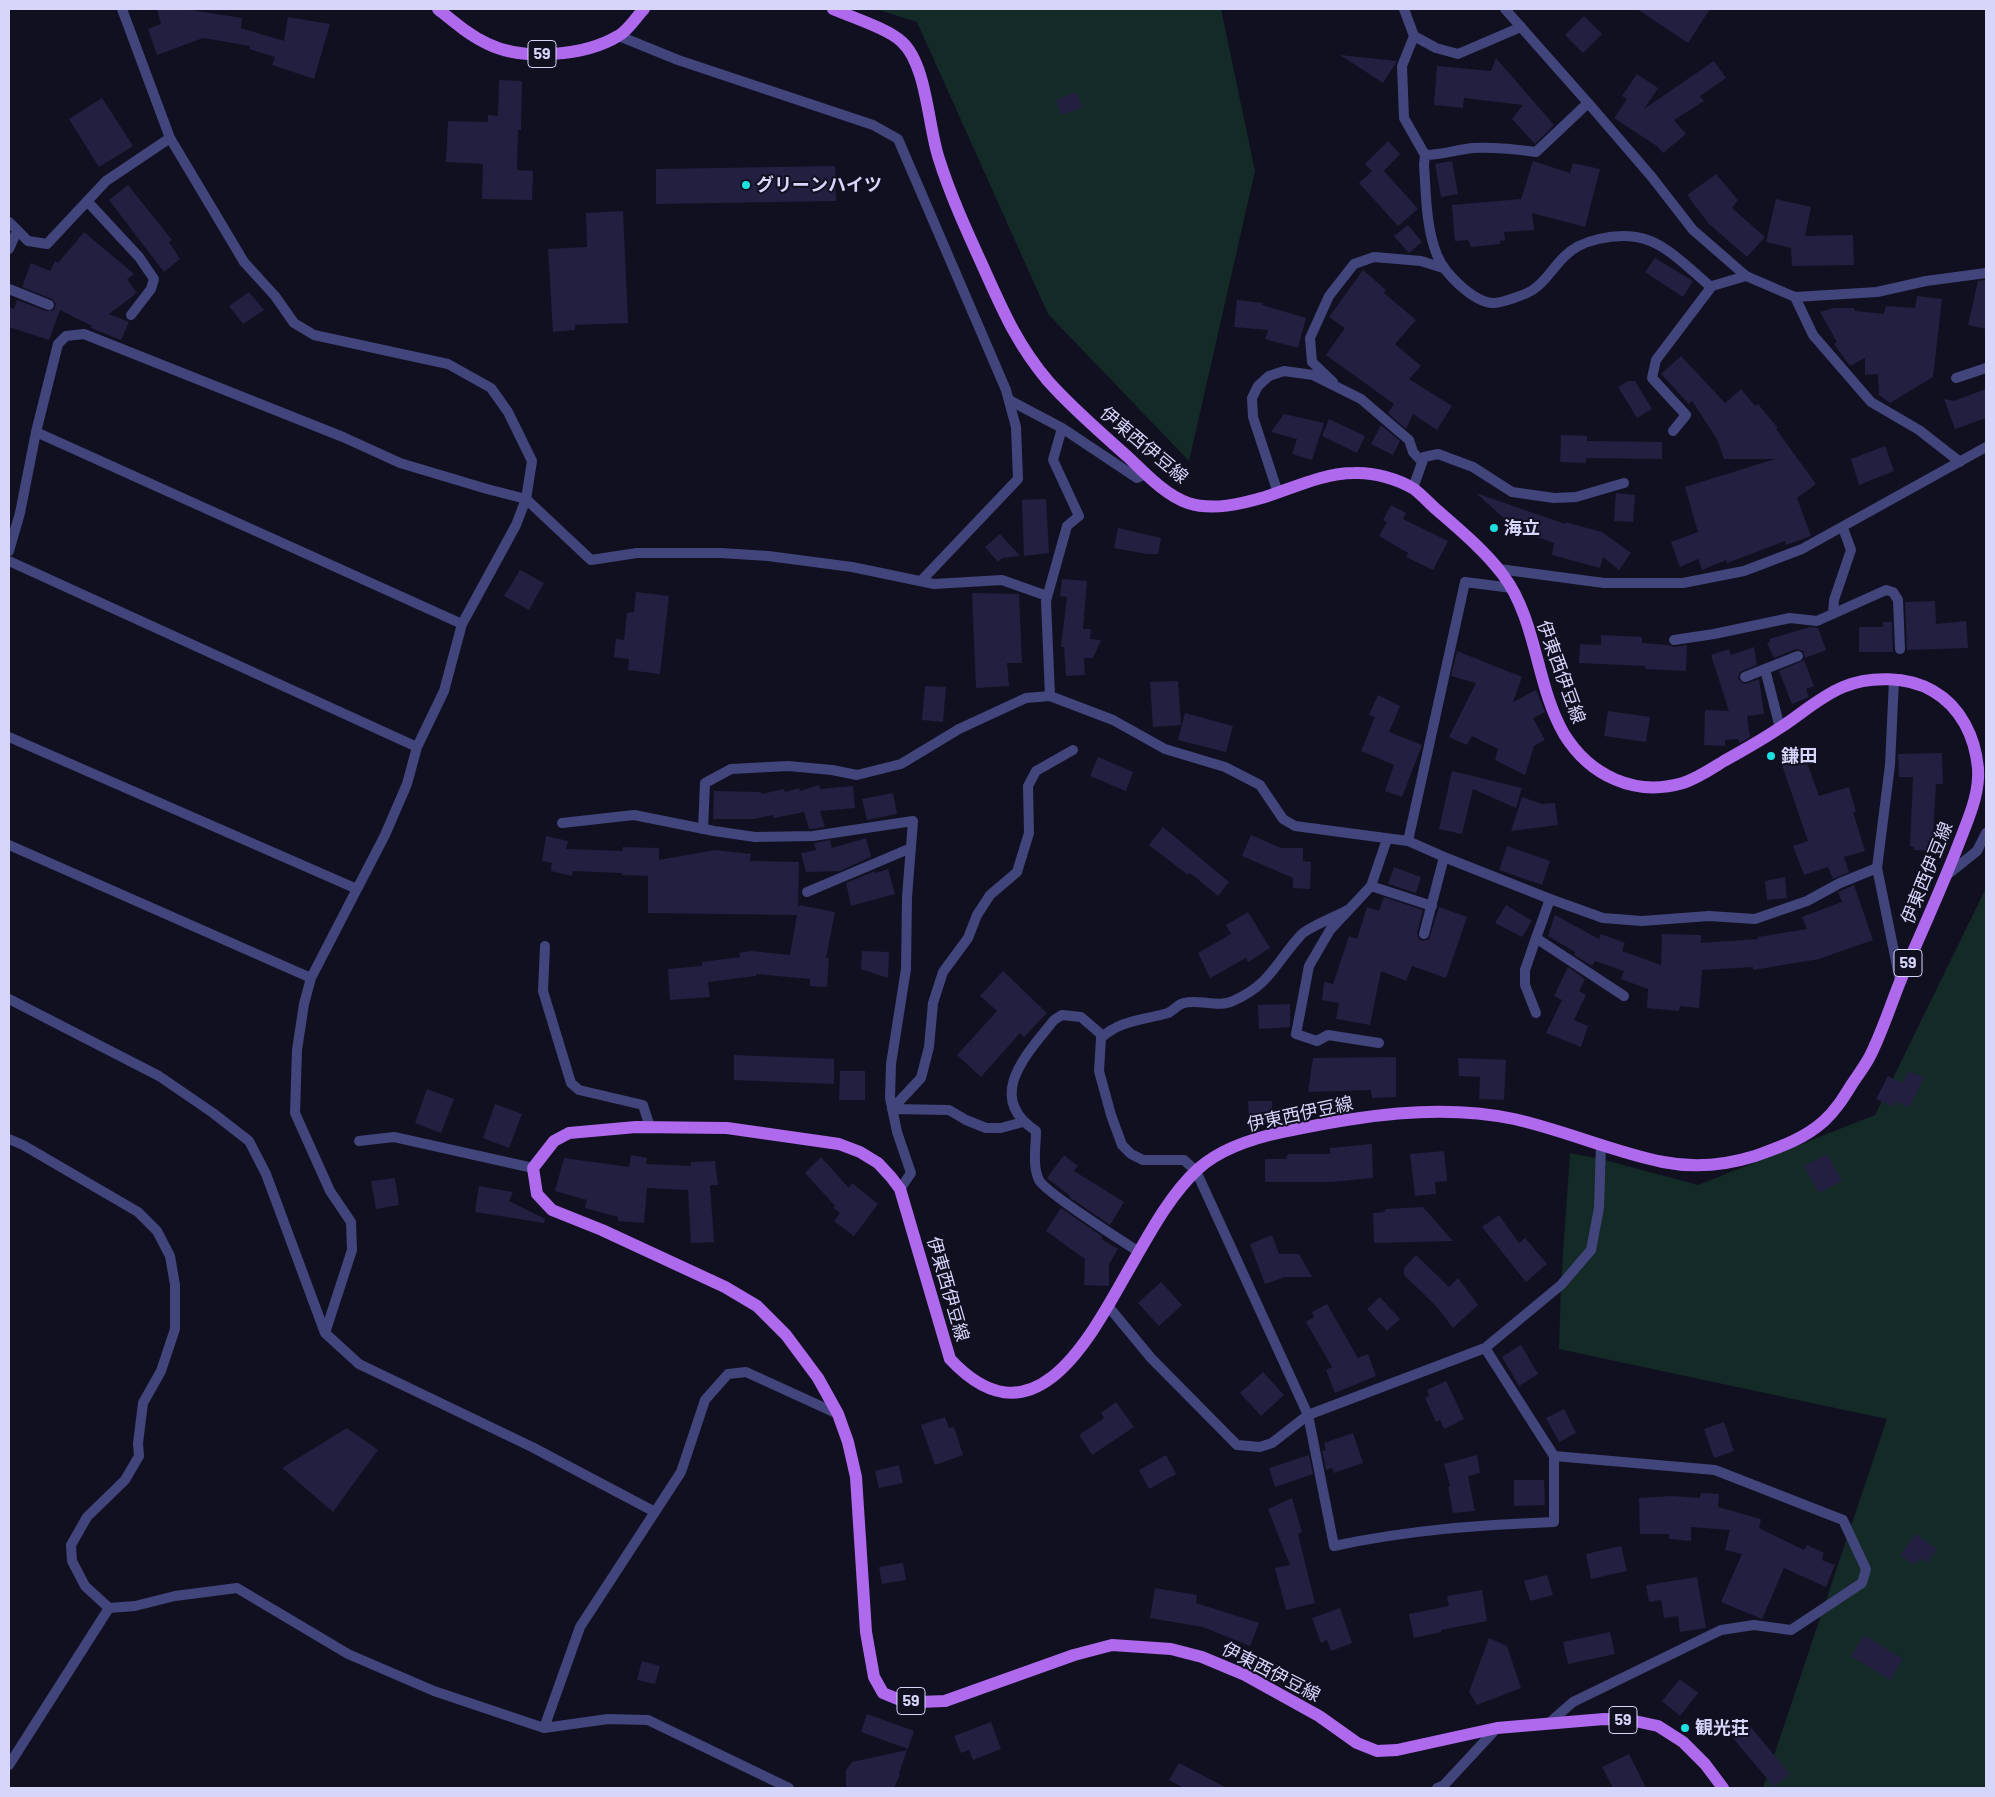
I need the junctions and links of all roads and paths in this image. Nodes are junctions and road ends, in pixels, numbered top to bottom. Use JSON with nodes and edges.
{"nodes":[{"id":1,"x":122,"y":9,"type":"edge"},
{"id":2,"x":438,"y":9,"type":"edge"},
{"id":3,"x":644,"y":9,"type":"edge"},
{"id":4,"x":833,"y":9,"type":"edge"},
{"id":5,"x":1404,"y":9,"type":"edge"},
{"id":6,"x":1505,"y":9,"type":"edge"},
{"id":7,"x":1521,"y":27,"type":"junction"},
{"id":8,"x":619,"y":36,"type":"junction"},
{"id":9,"x":1414,"y":36,"type":"junction"},
{"id":10,"x":1588,"y":103,"type":"junction"},
{"id":11,"x":170,"y":138,"type":"junction"},
{"id":12,"x":1425,"y":155,"type":"junction"},
{"id":13,"x":88,"y":201,"type":"junction"},
{"id":14,"x":9,"y":222,"type":"edge"},
{"id":15,"x":17,"y":231,"type":"junction"},
{"id":16,"x":9,"y":249,"type":"edge"},
{"id":17,"x":1444,"y":268,"type":"junction"},
{"id":18,"x":1986,"y":273,"type":"edge"},
{"id":19,"x":1746,"y":276,"type":"junction"},
{"id":20,"x":1711,"y":287,"type":"junction"},
{"id":21,"x":9,"y":289,"type":"edge"},
{"id":22,"x":1795,"y":297,"type":"junction"},
{"id":23,"x":49,"y":305,"type":"dead end"},
{"id":24,"x":131,"y":315,"type":"dead end"},
{"id":25,"x":1986,"y":368,"type":"edge"},
{"id":26,"x":1956,"y":378,"type":"dead end"},
{"id":27,"x":1343,"y":391,"type":"junction"},
{"id":28,"x":1008,"y":400,"type":"junction"},
{"id":29,"x":1062,"y":428,"type":"junction"},
{"id":30,"x":1673,"y":431,"type":"dead end"},
{"id":31,"x":36,"y":432,"type":"junction"},
{"id":32,"x":1986,"y":447,"type":"edge"},
{"id":33,"x":1422,"y":462,"type":"junction"},
{"id":34,"x":1960,"y":462,"type":"junction"},
{"id":35,"x":1146,"y":474,"type":"junction"},
{"id":36,"x":1624,"y":483,"type":"dead end"},
{"id":37,"x":1413,"y":488,"type":"junction"},
{"id":38,"x":1278,"y":493,"type":"junction"},
{"id":39,"x":526,"y":498,"type":"junction"},
{"id":40,"x":1842,"y":528,"type":"junction"},
{"id":41,"x":9,"y":550,"type":"edge"},
{"id":42,"x":9,"y":562,"type":"edge"},
{"id":43,"x":1499,"y":569,"type":"junction"},
{"id":44,"x":922,"y":581,"type":"junction"},
{"id":45,"x":1512,"y":588,"type":"junction"},
{"id":46,"x":1047,"y":596,"type":"junction"},
{"id":47,"x":1833,"y":614,"type":"junction"},
{"id":48,"x":462,"y":624,"type":"junction"},
{"id":49,"x":1674,"y":640,"type":"dead end"},
{"id":50,"x":1900,"y":649,"type":"dead end"},
{"id":51,"x":1798,"y":656,"type":"dead end"},
{"id":52,"x":1765,"y":670,"type":"junction"},
{"id":53,"x":1745,"y":677,"type":"dead end"},
{"id":54,"x":1894,"y":680,"type":"junction"},
{"id":55,"x":1050,"y":696,"type":"junction"},
{"id":56,"x":1780,"y":728,"type":"junction"},
{"id":57,"x":9,"y":737,"type":"edge"},
{"id":58,"x":417,"y":747,"type":"junction"},
{"id":59,"x":1074,"y":750,"type":"dead end"},
{"id":60,"x":562,"y":823,"type":"dead end"},
{"id":61,"x":703,"y":829,"type":"junction"},
{"id":62,"x":1986,"y":833,"type":"edge"},
{"id":63,"x":1387,"y":839,"type":"junction"},
{"id":64,"x":1408,"y":841,"type":"junction"},
{"id":65,"x":9,"y":845,"type":"edge"},
{"id":66,"x":911,"y":848,"type":"junction"},
{"id":67,"x":1444,"y":857,"type":"junction"},
{"id":68,"x":1877,"y":868,"type":"junction"},
{"id":69,"x":1947,"y":875,"type":"junction"},
{"id":70,"x":1370,"y":886,"type":"junction"},
{"id":71,"x":357,"y":888,"type":"junction"},
{"id":72,"x":807,"y":892,"type":"dead end"},
{"id":73,"x":1550,"y":900,"type":"junction"},
{"id":74,"x":1432,"y":906,"type":"junction"},
{"id":75,"x":1348,"y":910,"type":"junction"},
{"id":76,"x":1424,"y":934,"type":"dead end"},
{"id":77,"x":1536,"y":938,"type":"junction"},
{"id":78,"x":545,"y":946,"type":"dead end"},
{"id":79,"x":311,"y":978,"type":"junction"},
{"id":80,"x":1900,"y":981,"type":"junction"},
{"id":81,"x":1624,"y":996,"type":"dead end"},
{"id":82,"x":9,"y":998,"type":"edge"},
{"id":83,"x":1536,"y":1013,"type":"dead end"},
{"id":84,"x":1103,"y":1036,"type":"junction"},
{"id":85,"x":1378,"y":1043,"type":"dead end"},
{"id":86,"x":892,"y":1110,"type":"junction"},
{"id":87,"x":1023,"y":1122,"type":"junction"},
{"id":88,"x":650,"y":1127,"type":"junction"},
{"id":89,"x":9,"y":1139,"type":"edge"},
{"id":90,"x":359,"y":1141,"type":"dead end"},
{"id":91,"x":1601,"y":1144,"type":"junction"},
{"id":92,"x":533,"y":1168,"type":"junction"},
{"id":93,"x":1196,"y":1171,"type":"junction"},
{"id":94,"x":900,"y":1189,"type":"junction"},
{"id":95,"x":1139,"y":1252,"type":"junction"},
{"id":96,"x":1108,"y":1306,"type":"junction"},
{"id":97,"x":324,"y":1333,"type":"junction"},
{"id":98,"x":1485,"y":1348,"type":"junction"},
{"id":99,"x":838,"y":1414,"type":"junction"},
{"id":100,"x":1308,"y":1415,"type":"junction"},
{"id":101,"x":1554,"y":1456,"type":"junction"},
{"id":102,"x":655,"y":1512,"type":"junction"},
{"id":103,"x":109,"y":1608,"type":"junction"},
{"id":104,"x":1548,"y":1724,"type":"junction"},
{"id":105,"x":544,"y":1728,"type":"junction"},
{"id":106,"x":1497,"y":1728,"type":"junction"},
{"id":107,"x":9,"y":1764,"type":"edge"},
{"id":108,"x":789,"y":1788,"type":"edge"},
{"id":109,"x":1437,"y":1788,"type":"edge"},
{"id":110,"x":1723,"y":1788,"type":"edge"}],
"edges":[{"from":1,"to":11,"type":"street"},
{"from":2,"to":8,"type":"main road","number":"59"},
{"from":3,"to":8,"type":"main road","number":"59"},
{"from":4,"to":35,"type":"main road","name":"伊東西伊豆線","number":"59"},
{"from":5,"to":9,"type":"street"},
{"from":6,"to":7,"type":"street"},
{"from":7,"to":9,"type":"street"},
{"from":7,"to":10,"type":"street"},
{"from":8,"to":28,"type":"street"},
{"from":9,"to":12,"type":"street"},
{"from":10,"to":12,"type":"street"},
{"from":10,"to":19,"type":"street"},
{"from":11,"to":13,"type":"street"},
{"from":11,"to":39,"type":"street"},
{"from":12,"to":17,"type":"street"},
{"from":13,"to":15,"type":"street"},
{"from":13,"to":24,"type":"street"},
{"from":14,"to":15,"type":"street"},
{"from":15,"to":16,"type":"street"},
{"from":17,"to":20,"type":"street"},
{"from":17,"to":27,"type":"street"},
{"from":18,"to":22,"type":"street"},
{"from":19,"to":20,"type":"street"},
{"from":19,"to":22,"type":"street"},
{"from":20,"to":30,"type":"street"},
{"from":21,"to":23,"type":"street"},
{"from":22,"to":34,"type":"street"},
{"from":25,"to":26,"type":"street"},
{"from":27,"to":33,"type":"street"},
{"from":27,"to":38,"type":"street"},
{"from":28,"to":29,"type":"street"},
{"from":28,"to":44,"type":"street"},
{"from":29,"to":35,"type":"street"},
{"from":29,"to":46,"type":"street"},
{"from":31,"to":39,"type":"street"},
{"from":31,"to":41,"type":"street"},
{"from":31,"to":48,"type":"street"},
{"from":32,"to":34,"type":"street"},
{"from":33,"to":36,"type":"street"},
{"from":33,"to":37,"type":"street"},
{"from":34,"to":40,"type":"street"},
{"from":35,"to":38,"type":"main road","name":"伊東西伊豆線","number":"59"},
{"from":37,"to":38,"type":"main road","name":"伊東西伊豆線","number":"59"},
{"from":37,"to":43,"type":"main road","name":"伊東西伊豆線","number":"59"},
{"from":39,"to":44,"type":"street"},
{"from":39,"to":48,"type":"street"},
{"from":40,"to":43,"type":"street"},
{"from":40,"to":47,"type":"street"},
{"from":42,"to":58,"type":"street"},
{"from":43,"to":45,"type":"main road","name":"伊東西伊豆線","number":"59"},
{"from":44,"to":46,"type":"street"},
{"from":45,"to":56,"type":"main road","name":"伊東西伊豆線","number":"59"},
{"from":45,"to":64,"type":"street"},
{"from":46,"to":55,"type":"street"},
{"from":47,"to":49,"type":"street"},
{"from":47,"to":50,"type":"street"},
{"from":48,"to":58,"type":"street"},
{"from":51,"to":52,"type":"street"},
{"from":52,"to":53,"type":"street"},
{"from":52,"to":56,"type":"street"},
{"from":54,"to":56,"type":"main road","name":"伊東西伊豆線","number":"59"},
{"from":54,"to":68,"type":"street"},
{"from":54,"to":69,"type":"main road","name":"伊東西伊豆線","number":"59"},
{"from":55,"to":61,"type":"street"},
{"from":55,"to":63,"type":"street"},
{"from":57,"to":71,"type":"street"},
{"from":58,"to":71,"type":"street"},
{"from":59,"to":86,"type":"street"},
{"from":60,"to":61,"type":"street"},
{"from":61,"to":66,"type":"street"},
{"from":62,"to":69,"type":"street"},
{"from":63,"to":64,"type":"street"},
{"from":63,"to":70,"type":"street"},
{"from":64,"to":67,"type":"street"},
{"from":65,"to":79,"type":"street"},
{"from":66,"to":72,"type":"street"},
{"from":66,"to":86,"type":"street"},
{"from":67,"to":73,"type":"street"},
{"from":67,"to":74,"type":"street"},
{"from":68,"to":73,"type":"street"},
{"from":68,"to":80,"type":"street"},
{"from":69,"to":80,"type":"main road","name":"伊東西伊豆線","number":"59"},
{"from":70,"to":74,"type":"street"},
{"from":70,"to":75,"type":"street"},
{"from":71,"to":79,"type":"street"},
{"from":73,"to":77,"type":"street"},
{"from":74,"to":76,"type":"street"},
{"from":75,"to":84,"type":"street"},
{"from":75,"to":85,"type":"street"},
{"from":77,"to":81,"type":"street"},
{"from":77,"to":83,"type":"street"},
{"from":78,"to":88,"type":"street"},
{"from":79,"to":97,"type":"street"},
{"from":80,"to":91,"type":"main road","name":"伊東西伊豆線","number":"59"},
{"from":82,"to":97,"type":"street"},
{"from":84,"to":87,"type":"street"},
{"from":84,"to":93,"type":"street"},
{"from":86,"to":87,"type":"street"},
{"from":86,"to":94,"type":"street"},
{"from":87,"to":95,"type":"street"},
{"from":88,"to":92,"type":"main road","name":"伊東西伊豆線","number":"59"},
{"from":88,"to":94,"type":"main road","name":"伊東西伊豆線","number":"59"},
{"from":89,"to":103,"type":"street"},
{"from":90,"to":92,"type":"street"},
{"from":91,"to":93,"type":"main road","name":"伊東西伊豆線","number":"59"},
{"from":91,"to":98,"type":"street"},
{"from":92,"to":99,"type":"main road","name":"伊東西伊豆線","number":"59"},
{"from":93,"to":95,"type":"main road","name":"伊東西伊豆線","number":"59"},
{"from":93,"to":100,"type":"street"},
{"from":94,"to":96,"type":"main road","name":"伊東西伊豆線","number":"59"},
{"from":95,"to":96,"type":"main road","name":"伊東西伊豆線","number":"59"},
{"from":96,"to":100,"type":"street"},
{"from":97,"to":102,"type":"street"},
{"from":98,"to":100,"type":"street"},
{"from":98,"to":101,"type":"street"},
{"from":99,"to":102,"type":"street"},
{"from":99,"to":106,"type":"main road","name":"伊東西伊豆線","number":"59"},
{"from":100,"to":101,"type":"street"},
{"from":101,"to":104,"type":"street"},
{"from":102,"to":105,"type":"street"},
{"from":103,"to":105,"type":"street"},
{"from":103,"to":107,"type":"street"},
{"from":104,"to":106,"type":"main road","name":"伊東西伊豆線","number":"59"},
{"from":104,"to":110,"type":"main road","name":"伊東西伊豆線","number":"59"},
{"from":105,"to":108,"type":"street"},
{"from":106,"to":109,"type":"street"}]}
